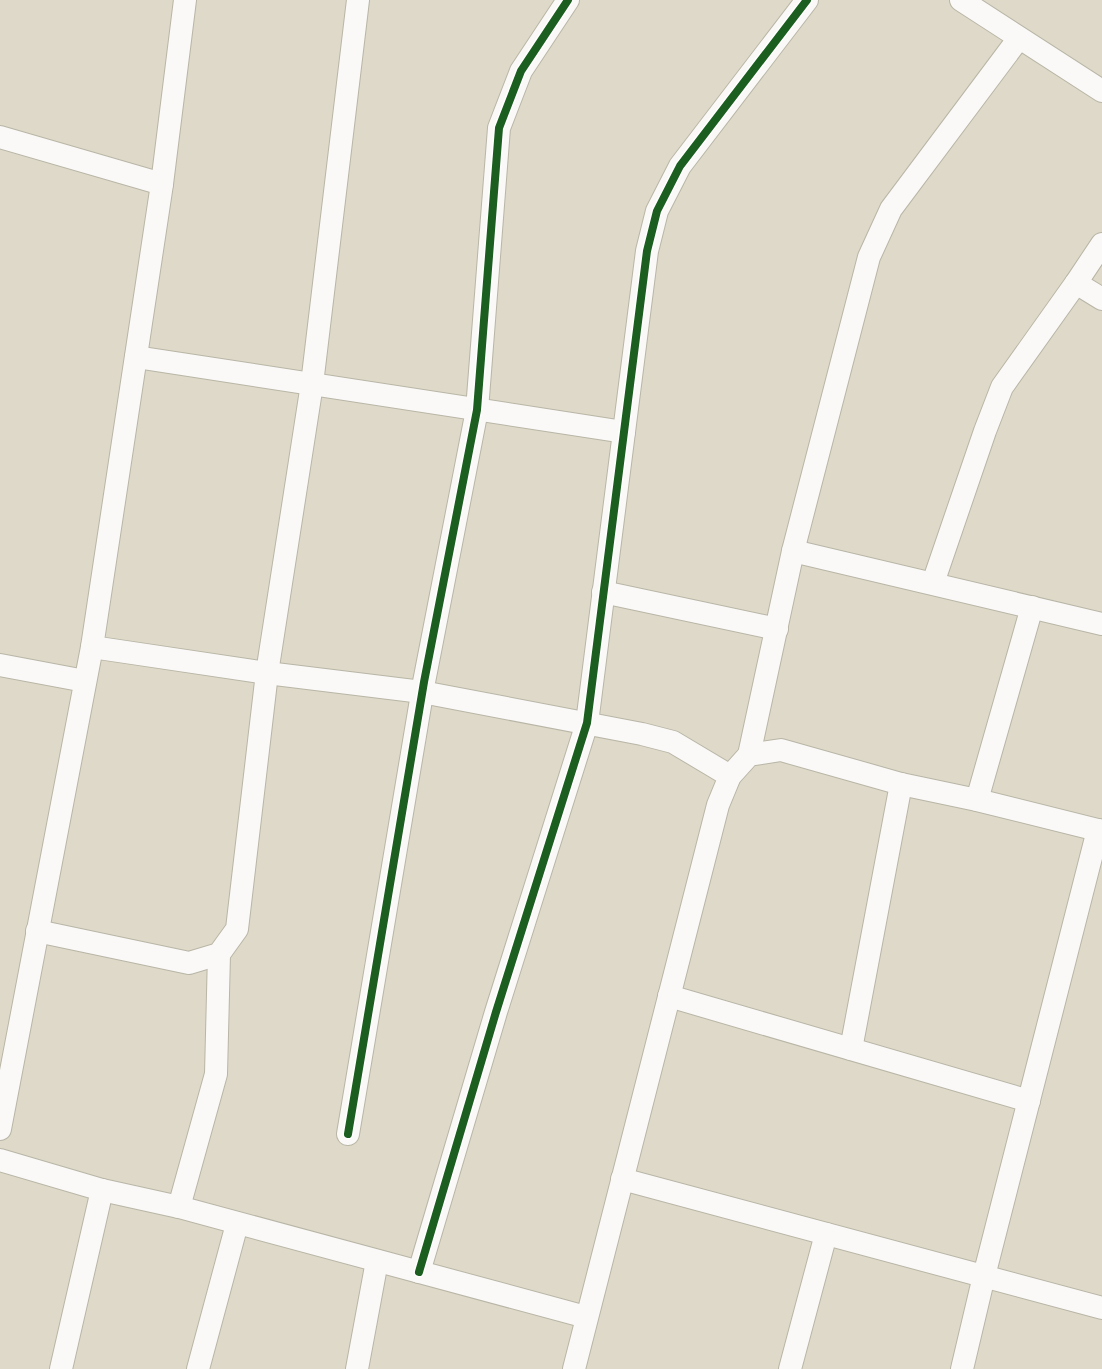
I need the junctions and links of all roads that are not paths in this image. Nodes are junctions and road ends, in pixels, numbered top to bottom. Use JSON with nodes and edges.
{"nodes":[{"id":1,"x":185,"y":0,"type":"edge"},
{"id":2,"x":358,"y":0,"type":"edge"},
{"id":3,"x":568,"y":0,"type":"edge"},
{"id":4,"x":807,"y":0,"type":"edge"},
{"id":5,"x":961,"y":0,"type":"edge"},
{"id":6,"x":1019,"y":38,"type":"junction"},
{"id":7,"x":1102,"y":91,"type":"edge"},
{"id":8,"x":0,"y":137,"type":"edge"},
{"id":9,"x":162,"y":184,"type":"junction"},
{"id":10,"x":1102,"y":244,"type":"edge"},
{"id":11,"x":1076,"y":283,"type":"junction"},
{"id":12,"x":1102,"y":299,"type":"edge"},
{"id":13,"x":136,"y":358,"type":"junction"},
{"id":14,"x":312,"y":384,"type":"junction"},
{"id":15,"x":476,"y":410,"type":"junction"},
{"id":16,"x":624,"y":432,"type":"junction"},
{"id":17,"x":793,"y":551,"type":"junction"},
{"id":18,"x":933,"y":584,"type":"junction"},
{"id":19,"x":604,"y":592,"type":"junction"},
{"id":20,"x":1032,"y":608,"type":"junction"},
{"id":21,"x":1102,"y":624,"type":"edge"},
{"id":22,"x":777,"y":629,"type":"junction"},
{"id":23,"x":92,"y":647,"type":"junction"},
{"id":24,"x":0,"y":665,"type":"edge"},
{"id":25,"x":267,"y":674,"type":"junction"},
{"id":26,"x":85,"y":681,"type":"junction"},
{"id":27,"x":422,"y":692,"type":"junction"},
{"id":28,"x":586,"y":723,"type":"junction"},
{"id":29,"x":749,"y":755,"type":"junction"},
{"id":30,"x":730,"y":776,"type":"junction"},
{"id":31,"x":901,"y":784,"type":"junction"},
{"id":32,"x":977,"y":800,"type":"junction"},
{"id":33,"x":1100,"y":831,"type":"edge"},
{"id":34,"x":37,"y":931,"type":"junction"},
{"id":35,"x":219,"y":954,"type":"junction"},
{"id":36,"x":669,"y":996,"type":"junction"},
{"id":37,"x":851,"y":1049,"type":"junction"},
{"id":38,"x":1029,"y":1101,"type":"junction"},
{"id":39,"x":0,"y":1129,"type":"edge"},
{"id":40,"x":348,"y":1134,"type":"dead end"},
{"id":41,"x":0,"y":1160,"type":"edge"},
{"id":42,"x":622,"y":1179,"type":"junction"},
{"id":43,"x":102,"y":1190,"type":"junction"},
{"id":44,"x":179,"y":1208,"type":"junction"},
{"id":45,"x":237,"y":1224,"type":"junction"},
{"id":46,"x":826,"y":1234,"type":"junction"},
{"id":47,"x":377,"y":1261,"type":"junction"},
{"id":48,"x":419,"y":1272,"type":"junction"},
{"id":49,"x":984,"y":1276,"type":"junction"},
{"id":50,"x":1102,"y":1308,"type":"edge"},
{"id":51,"x":586,"y":1317,"type":"junction"},
{"id":52,"x":61,"y":1369,"type":"edge"},
{"id":53,"x":198,"y":1369,"type":"edge"},
{"id":54,"x":356,"y":1369,"type":"edge"},
{"id":55,"x":574,"y":1369,"type":"edge"},
{"id":56,"x":790,"y":1369,"type":"edge"},
{"id":57,"x":962,"y":1369,"type":"edge"}],
"edges":[{"from":1,"to":9,"type":"street"},
{"from":2,"to":14,"type":"street"},
{"from":3,"to":15,"type":"street"},
{"from":4,"to":16,"type":"street"},
{"from":5,"to":6,"type":"street"},
{"from":6,"to":7,"type":"street"},
{"from":6,"to":17,"type":"street"},
{"from":8,"to":9,"type":"street"},
{"from":9,"to":13,"type":"street"},
{"from":10,"to":11,"type":"street"},
{"from":11,"to":12,"type":"street"},
{"from":11,"to":18,"type":"street"},
{"from":13,"to":14,"type":"street"},
{"from":13,"to":23,"type":"street"},
{"from":14,"to":15,"type":"street"},
{"from":14,"to":25,"type":"street"},
{"from":15,"to":16,"type":"street"},
{"from":15,"to":27,"type":"street"},
{"from":16,"to":19,"type":"street"},
{"from":17,"to":18,"type":"street"},
{"from":17,"to":22,"type":"street"},
{"from":18,"to":20,"type":"street"},
{"from":19,"to":22,"type":"street"},
{"from":19,"to":28,"type":"street"},
{"from":20,"to":21,"type":"street"},
{"from":20,"to":32,"type":"street"},
{"from":22,"to":29,"type":"street"},
{"from":23,"to":25,"type":"street"},
{"from":23,"to":26,"type":"street"},
{"from":24,"to":26,"type":"street"},
{"from":25,"to":27,"type":"street"},
{"from":25,"to":35,"type":"street"},
{"from":26,"to":34,"type":"street"},
{"from":27,"to":28,"type":"street"},
{"from":27,"to":40,"type":"street"},
{"from":28,"to":30,"type":"street"},
{"from":28,"to":48,"type":"street"},
{"from":29,"to":30,"type":"street"},
{"from":29,"to":31,"type":"street"},
{"from":30,"to":36,"type":"street"},
{"from":31,"to":32,"type":"street"},
{"from":31,"to":37,"type":"street"},
{"from":32,"to":33,"type":"street"},
{"from":33,"to":38,"type":"street"},
{"from":34,"to":35,"type":"street"},
{"from":34,"to":39,"type":"street"},
{"from":35,"to":44,"type":"street"},
{"from":36,"to":37,"type":"street"},
{"from":36,"to":42,"type":"street"},
{"from":37,"to":38,"type":"street"},
{"from":38,"to":49,"type":"street"},
{"from":41,"to":43,"type":"street"},
{"from":42,"to":46,"type":"street"},
{"from":42,"to":51,"type":"street"},
{"from":43,"to":44,"type":"street"},
{"from":43,"to":52,"type":"street"},
{"from":44,"to":45,"type":"street"},
{"from":45,"to":47,"type":"street"},
{"from":45,"to":53,"type":"street"},
{"from":46,"to":49,"type":"street"},
{"from":46,"to":56,"type":"street"},
{"from":47,"to":48,"type":"street"},
{"from":47,"to":54,"type":"street"},
{"from":48,"to":51,"type":"street"},
{"from":49,"to":50,"type":"street"},
{"from":49,"to":57,"type":"street"},
{"from":51,"to":55,"type":"street"}]}
